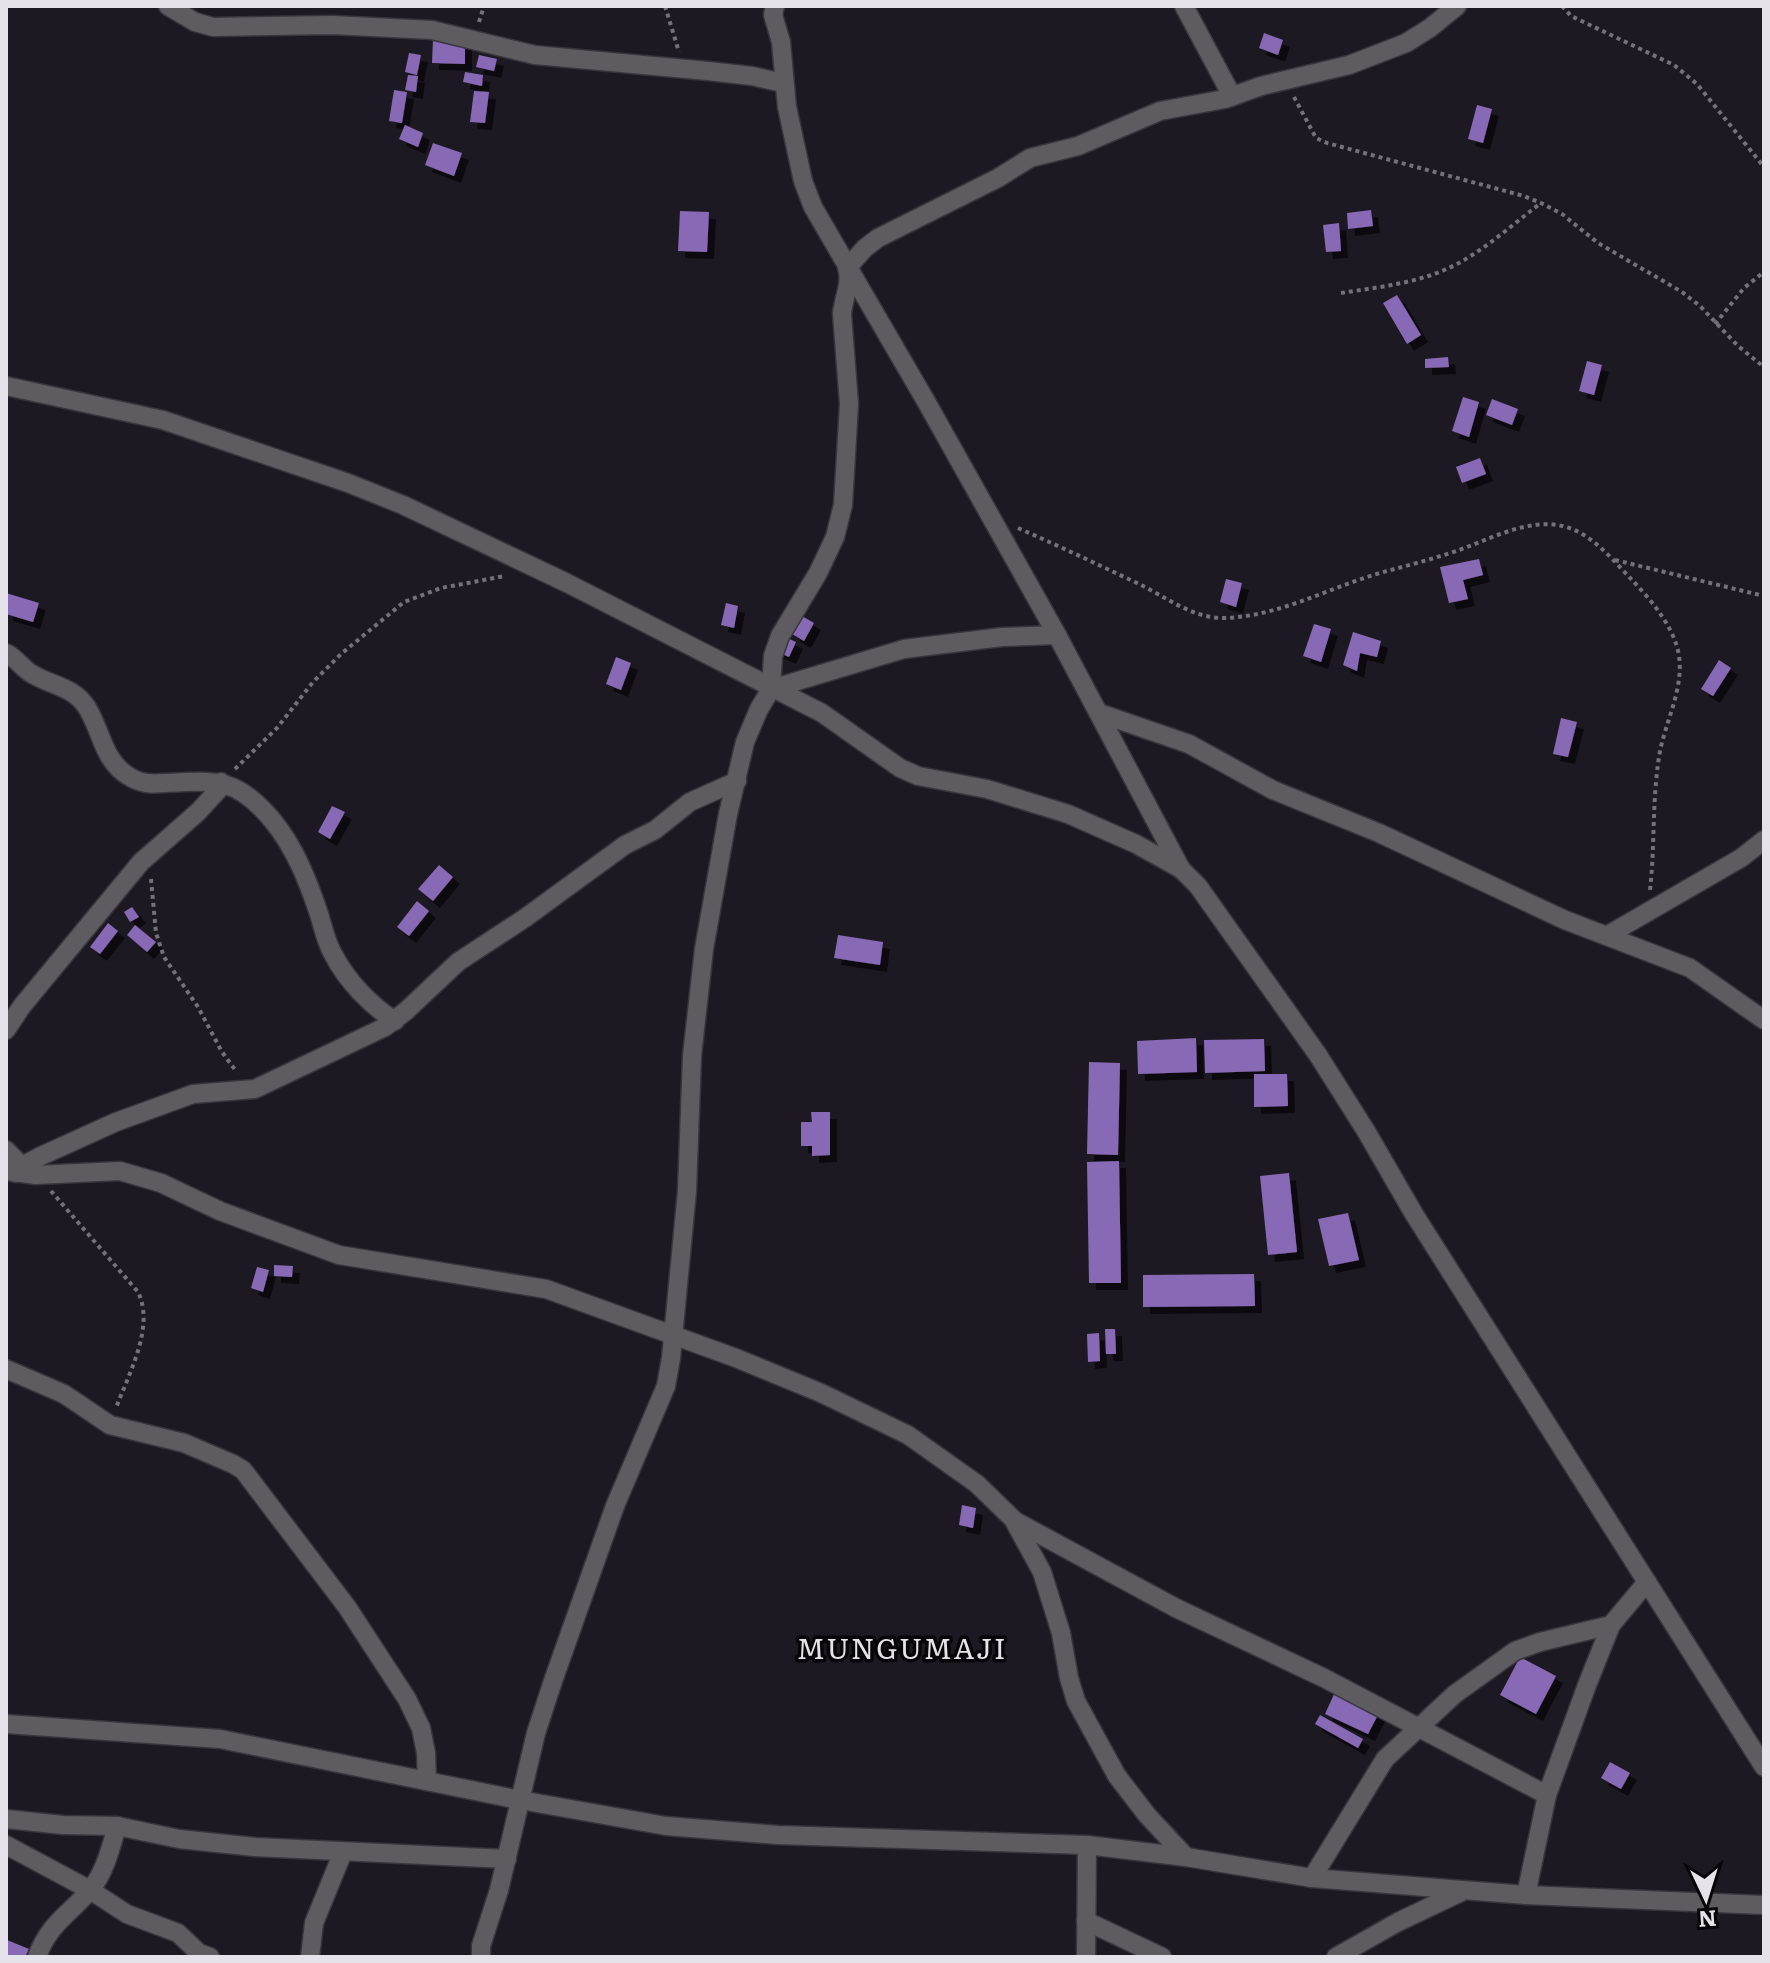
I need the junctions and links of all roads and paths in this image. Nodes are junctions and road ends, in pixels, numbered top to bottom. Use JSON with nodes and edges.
{"nodes":[{"id":1,"x":168,"y":6,"type":"edge"},
{"id":2,"x":665,"y":6,"type":"edge"},
{"id":3,"x":1184,"y":6,"type":"edge"},
{"id":4,"x":1457,"y":6,"type":"edge"},
{"id":5,"x":1562,"y":6,"type":"edge"},
{"id":6,"x":774,"y":9,"type":"edge"},
{"id":7,"x":685,"y":69,"type":"junction"},
{"id":8,"x":1283,"y":82,"type":"junction"},
{"id":9,"x":783,"y":83,"type":"junction"},
{"id":10,"x":1232,"y":96,"type":"junction"},
{"id":11,"x":1764,"y":167,"type":"edge"},
{"id":12,"x":1541,"y":203,"type":"junction"},
{"id":13,"x":847,"y":268,"type":"junction"},
{"id":14,"x":1764,"y":272,"type":"edge"},
{"id":15,"x":1341,"y":293,"type":"dead end"},
{"id":16,"x":1715,"y":324,"type":"junction"},
{"id":17,"x":1764,"y":367,"type":"edge"},
{"id":18,"x":6,"y":386,"type":"edge"},
{"id":19,"x":987,"y":513,"type":"junction"},
{"id":20,"x":1613,"y":560,"type":"junction"},
{"id":21,"x":539,"y":569,"type":"junction"},
{"id":22,"x":1764,"y":596,"type":"edge"},
{"id":23,"x":1057,"y":635,"type":"junction"},
{"id":24,"x":6,"y":653,"type":"edge"},
{"id":25,"x":771,"y":689,"type":"junction"},
{"id":26,"x":1099,"y":713,"type":"junction"},
{"id":27,"x":737,"y":781,"type":"junction"},
{"id":28,"x":221,"y":782,"type":"junction"},
{"id":29,"x":1764,"y":840,"type":"edge"},
{"id":30,"x":147,"y":856,"type":"junction"},
{"id":31,"x":1181,"y":869,"type":"junction"},
{"id":32,"x":1648,"y":914,"type":"junction"},
{"id":33,"x":1608,"y":935,"type":"junction"},
{"id":34,"x":1764,"y":1020,"type":"edge"},
{"id":35,"x":395,"y":1021,"type":"junction"},
{"id":36,"x":6,"y":1030,"type":"edge"},
{"id":37,"x":255,"y":1089,"type":"junction"},
{"id":38,"x":6,"y":1150,"type":"edge"},
{"id":39,"x":20,"y":1171,"type":"edge"},
{"id":40,"x":672,"y":1337,"type":"junction"},
{"id":41,"x":6,"y":1369,"type":"edge"},
{"id":42,"x":110,"y":1425,"type":"junction"},
{"id":43,"x":1013,"y":1519,"type":"junction"},
{"id":44,"x":1647,"y":1582,"type":"junction"},
{"id":45,"x":1611,"y":1625,"type":"junction"},
{"id":46,"x":6,"y":1724,"type":"edge"},
{"id":47,"x":1418,"y":1726,"type":"junction"},
{"id":48,"x":1764,"y":1767,"type":"edge"},
{"id":49,"x":427,"y":1781,"type":"junction"},
{"id":50,"x":1547,"y":1795,"type":"junction"},
{"id":51,"x":520,"y":1800,"type":"junction"},
{"id":52,"x":6,"y":1819,"type":"edge"},
{"id":53,"x":117,"y":1826,"type":"junction"},
{"id":54,"x":6,"y":1845,"type":"edge"},
{"id":55,"x":1087,"y":1845,"type":"junction"},
{"id":56,"x":343,"y":1852,"type":"junction"},
{"id":57,"x":1186,"y":1857,"type":"junction"},
{"id":58,"x":507,"y":1859,"type":"junction"},
{"id":59,"x":1312,"y":1878,"type":"junction"},
{"id":60,"x":90,"y":1890,"type":"junction"},
{"id":61,"x":1464,"y":1890,"type":"junction"},
{"id":62,"x":1526,"y":1895,"type":"junction"},
{"id":63,"x":1764,"y":1905,"type":"edge"},
{"id":64,"x":1086,"y":1921,"type":"junction"},
{"id":65,"x":37,"y":1957,"type":"edge"},
{"id":66,"x":210,"y":1957,"type":"edge"},
{"id":67,"x":310,"y":1957,"type":"edge"},
{"id":68,"x":481,"y":1957,"type":"edge"},
{"id":69,"x":1086,"y":1957,"type":"edge"},
{"id":70,"x":1162,"y":1957,"type":"edge"},
{"id":71,"x":1336,"y":1957,"type":"edge"}],
"edges":[{"from":1,"to":7,"type":"street"},
{"from":2,"to":7,"type":"path"},
{"from":3,"to":10,"type":"street"},
{"from":4,"to":8,"type":"street"},
{"from":5,"to":11,"type":"path"},
{"from":6,"to":9,"type":"street"},
{"from":7,"to":9,"type":"street"},
{"from":8,"to":10,"type":"street"},
{"from":8,"to":12,"type":"path"},
{"from":9,"to":13,"type":"street"},
{"from":10,"to":13,"type":"street"},
{"from":12,"to":15,"type":"path"},
{"from":12,"to":16,"type":"path"},
{"from":13,"to":19,"type":"street"},
{"from":13,"to":25,"type":"street"},
{"from":14,"to":16,"type":"path"},
{"from":16,"to":17,"type":"path"},
{"from":18,"to":21,"type":"street"},
{"from":19,"to":20,"type":"path"},
{"from":19,"to":23,"type":"street"},
{"from":20,"to":22,"type":"path"},
{"from":20,"to":32,"type":"path"},
{"from":21,"to":25,"type":"street"},
{"from":21,"to":28,"type":"path"},
{"from":23,"to":25,"type":"street"},
{"from":23,"to":26,"type":"street"},
{"from":24,"to":28,"type":"street"},
{"from":25,"to":27,"type":"street"},
{"from":25,"to":31,"type":"street"},
{"from":26,"to":31,"type":"street"},
{"from":26,"to":33,"type":"street"},
{"from":27,"to":35,"type":"street"},
{"from":27,"to":40,"type":"street"},
{"from":28,"to":30,"type":"street"},
{"from":28,"to":35,"type":"street"},
{"from":29,"to":32,"type":"street"},
{"from":30,"to":36,"type":"street"},
{"from":30,"to":37,"type":"path"},
{"from":31,"to":44,"type":"street"},
{"from":32,"to":33,"type":"street"},
{"from":33,"to":34,"type":"street"},
{"from":35,"to":37,"type":"street"},
{"from":37,"to":39,"type":"street"},
{"from":38,"to":39,"type":"street"},
{"from":39,"to":40,"type":"street"},
{"from":39,"to":42,"type":"path"},
{"from":40,"to":43,"type":"street"},
{"from":40,"to":51,"type":"street"},
{"from":41,"to":42,"type":"street"},
{"from":42,"to":49,"type":"street"},
{"from":43,"to":47,"type":"street"},
{"from":43,"to":57,"type":"street"},
{"from":44,"to":45,"type":"street"},
{"from":44,"to":48,"type":"street"},
{"from":45,"to":47,"type":"street"},
{"from":45,"to":50,"type":"street"},
{"from":46,"to":49,"type":"street"},
{"from":47,"to":50,"type":"street"},
{"from":47,"to":59,"type":"street"},
{"from":49,"to":51,"type":"street"},
{"from":50,"to":62,"type":"street"},
{"from":51,"to":55,"type":"street"},
{"from":51,"to":58,"type":"street"},
{"from":52,"to":53,"type":"street"},
{"from":53,"to":56,"type":"street"},
{"from":53,"to":60,"type":"street"},
{"from":54,"to":60,"type":"street"},
{"from":55,"to":57,"type":"street"},
{"from":55,"to":64,"type":"street"},
{"from":56,"to":58,"type":"street"},
{"from":56,"to":67,"type":"street"},
{"from":57,"to":59,"type":"street"},
{"from":58,"to":68,"type":"street"},
{"from":59,"to":61,"type":"street"},
{"from":60,"to":65,"type":"street"},
{"from":60,"to":66,"type":"street"},
{"from":61,"to":62,"type":"street"},
{"from":61,"to":71,"type":"street"},
{"from":62,"to":63,"type":"street"},
{"from":64,"to":69,"type":"street"},
{"from":64,"to":70,"type":"street"}]}
